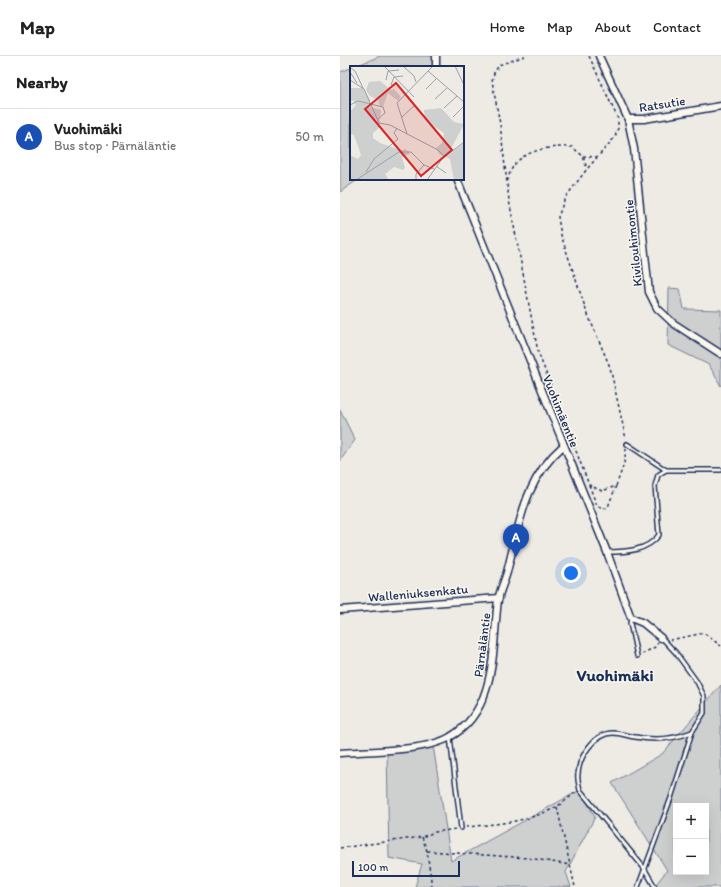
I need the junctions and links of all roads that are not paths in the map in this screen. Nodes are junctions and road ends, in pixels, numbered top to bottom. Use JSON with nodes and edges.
{"nodes":[{"id":1,"x":599,"y":56,"type":"edge"},
{"id":2,"x":721,"y":106,"type":"edge"},
{"id":3,"x":628,"y":119,"type":"junction"},
{"id":4,"x":457,"y":180,"type":"edge"},
{"id":5,"x":721,"y":354,"type":"edge"},
{"id":6,"x":627,"y":444,"type":"road end"},
{"id":7,"x":563,"y":446,"type":"junction"},
{"id":8,"x":666,"y":470,"type":"junction"},
{"id":9,"x":721,"y":470,"type":"edge"},
{"id":10,"x":607,"y":552,"type":"junction"},
{"id":11,"x":499,"y":598,"type":"junction"},
{"id":12,"x":340,"y":610,"type":"edge"},
{"id":13,"x":631,"y":618,"type":"junction"},
{"id":14,"x":663,"y":639,"type":"joint"},
{"id":15,"x":637,"y":656,"type":"road end"},
{"id":16,"x":692,"y":732,"type":"junction"},
{"id":17,"x":450,"y":737,"type":"junction"},
{"id":18,"x":340,"y":753,"type":"edge"},
{"id":19,"x":461,"y":828,"type":"road end"},
{"id":20,"x":644,"y":868,"type":"junction"},
{"id":21,"x":638,"y":887,"type":"edge"},
{"id":22,"x":655,"y":887,"type":"edge"}],
"edges":[{"from":1,"to":3,"type":"street","name":"Ratsutie"},
{"from":2,"to":3,"type":"street","name":"Ratsutie"},
{"from":3,"to":5,"type":"street","name":"Kivilouhimontie"},
{"from":4,"to":7,"type":"street","name":"Vuohimäentie"},
{"from":6,"to":8,"type":"lane"},
{"from":7,"to":10,"type":"street","name":"Vuohimäentie"},
{"from":7,"to":11,"type":"street","name":"Pärnäläntie"},
{"from":8,"to":9,"type":"lane"},
{"from":8,"to":10,"type":"lane"},
{"from":10,"to":13,"type":"street","name":"Vuohimäentie"},
{"from":11,"to":12,"type":"street","name":"Walleniuksenkatu"},
{"from":11,"to":17,"type":"street","name":"Pärnäläntie"},
{"from":13,"to":14,"type":"street"},
{"from":13,"to":15,"type":"lane"},
{"from":14,"to":16,"type":"lane"},
{"from":16,"to":20,"type":"lane"},
{"from":16,"to":20,"type":"lane"},
{"from":17,"to":18,"type":"street","name":"Pärnäläntie"},
{"from":17,"to":19,"type":"lane"},
{"from":20,"to":21,"type":"lane"},
{"from":20,"to":22,"type":"lane"}]}
